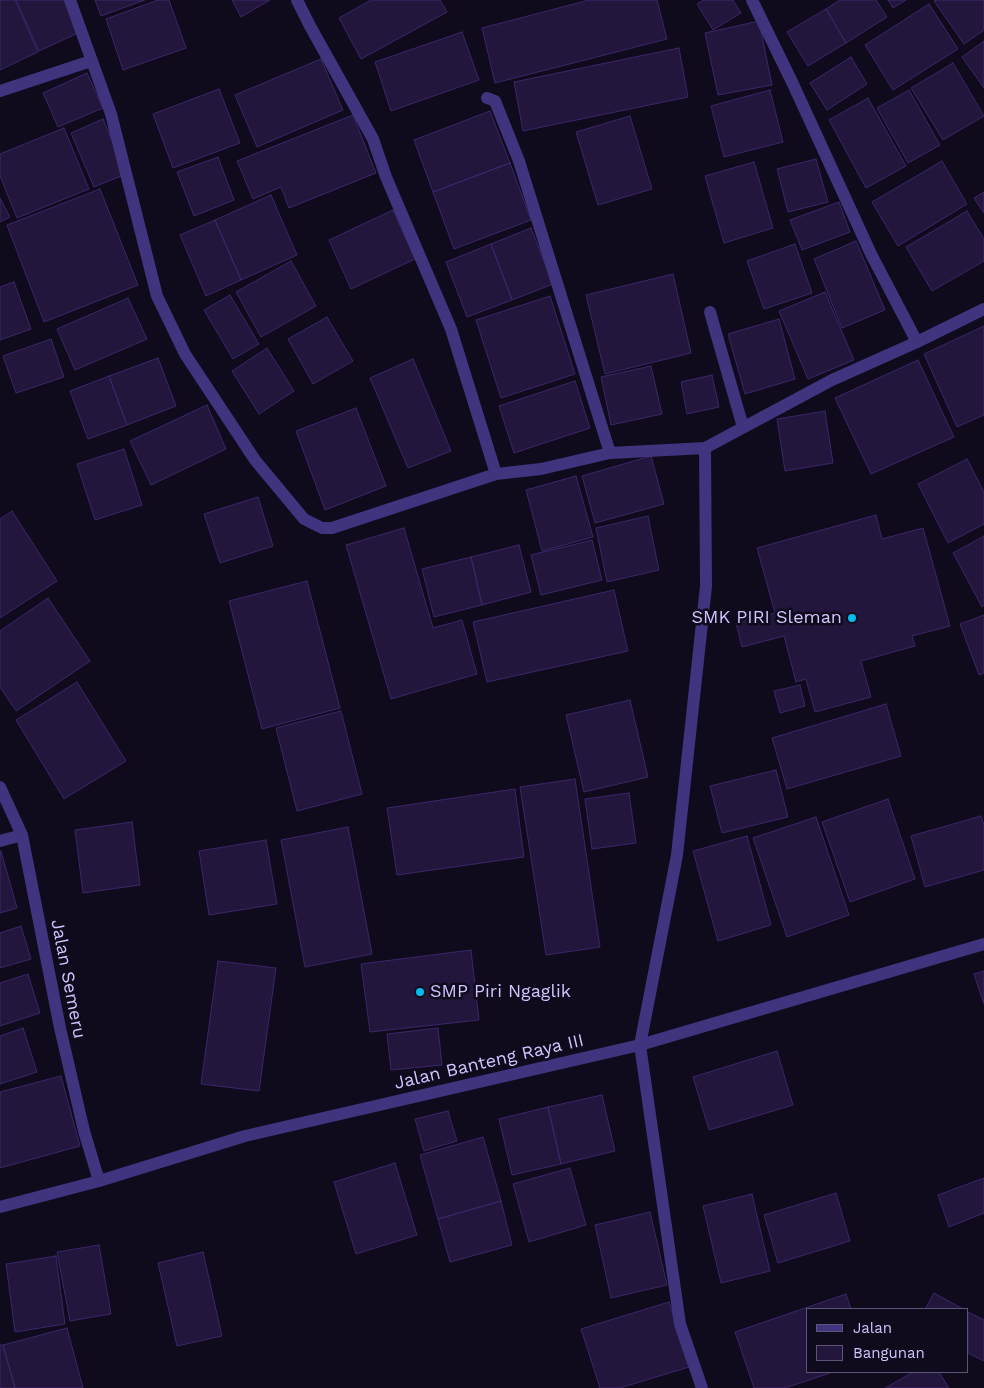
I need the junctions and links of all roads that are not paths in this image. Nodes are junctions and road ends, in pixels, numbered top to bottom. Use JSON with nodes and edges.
{"nodes":[{"id":1,"x":70,"y":0,"type":"edge"},
{"id":2,"x":297,"y":0,"type":"edge"},
{"id":3,"x":752,"y":0,"type":"edge"},
{"id":4,"x":91,"y":60,"type":"junction"},
{"id":5,"x":0,"y":91,"type":"edge"},
{"id":6,"x":487,"y":98,"type":"dead end"},
{"id":7,"x":984,"y":309,"type":"edge"},
{"id":8,"x":710,"y":312,"type":"dead end"},
{"id":9,"x":917,"y":342,"type":"junction"},
{"id":10,"x":743,"y":427,"type":"junction"},
{"id":11,"x":705,"y":448,"type":"junction"},
{"id":12,"x":610,"y":453,"type":"junction"},
{"id":13,"x":496,"y":474,"type":"junction"},
{"id":14,"x":0,"y":787,"type":"edge"},
{"id":15,"x":22,"y":835,"type":"junction"},
{"id":16,"x":0,"y":841,"type":"edge"},
{"id":17,"x":984,"y":944,"type":"edge"},
{"id":18,"x":640,"y":1045,"type":"junction"},
{"id":19,"x":99,"y":1181,"type":"junction"},
{"id":20,"x":0,"y":1207,"type":"edge"},
{"id":21,"x":702,"y":1388,"type":"edge"}],
"edges":[{"from":1,"to":4,"type":"street"},
{"from":2,"to":13,"type":"street"},
{"from":3,"to":9,"type":"street"},
{"from":4,"to":5,"type":"street"},
{"from":4,"to":13,"type":"street"},
{"from":6,"to":12,"type":"street"},
{"from":7,"to":9,"type":"street"},
{"from":8,"to":10,"type":"street"},
{"from":9,"to":10,"type":"street"},
{"from":10,"to":11,"type":"street"},
{"from":11,"to":12,"type":"street"},
{"from":11,"to":18,"type":"street"},
{"from":12,"to":13,"type":"street"},
{"from":14,"to":15,"type":"street","name":"Jalan Semeru"},
{"from":15,"to":16,"type":"street"},
{"from":15,"to":19,"type":"street","name":"Jalan Semeru"},
{"from":17,"to":18,"type":"street","name":"Jalan Banteng Raya III"},
{"from":18,"to":19,"type":"street","name":"Jalan Banteng Raya III"},
{"from":18,"to":21,"type":"street"},
{"from":19,"to":20,"type":"street","name":"Jalan Banteng Raya III"}]}
